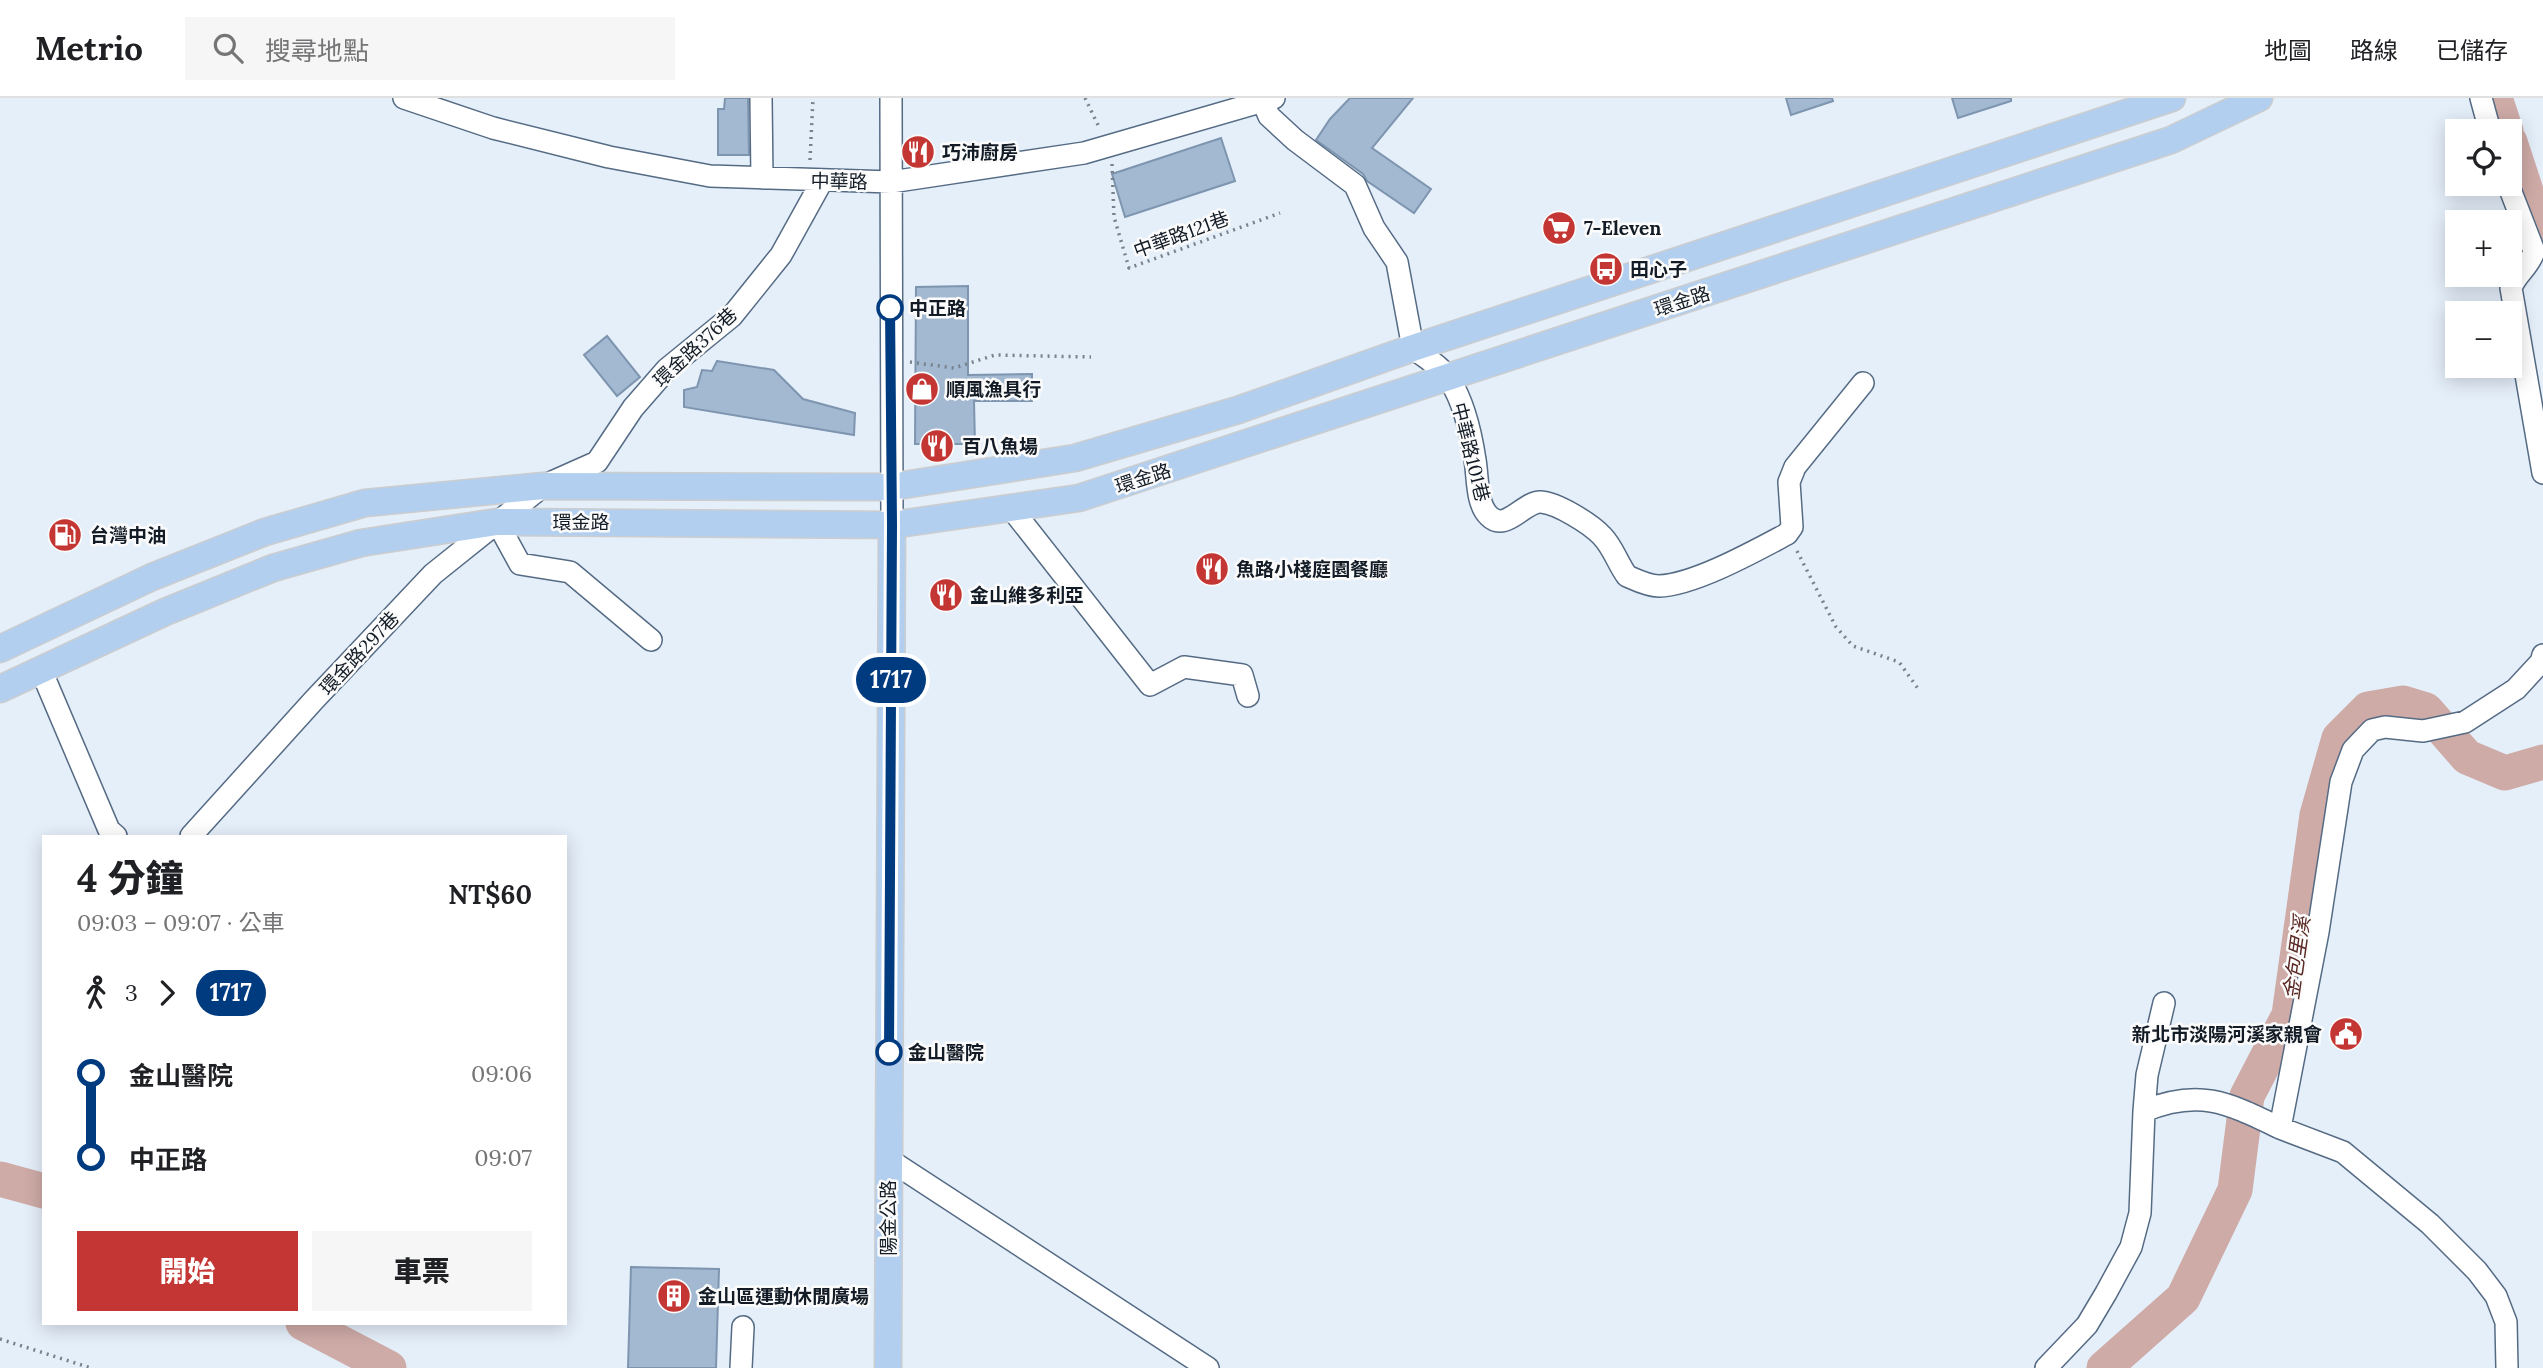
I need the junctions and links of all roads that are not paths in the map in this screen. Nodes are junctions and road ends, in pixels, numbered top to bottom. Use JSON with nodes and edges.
{"nodes":[{"id":1,"x":404,"y":98,"type":"edge"},
{"id":2,"x":761,"y":98,"type":"edge"},
{"id":3,"x":891,"y":98,"type":"edge"},
{"id":4,"x":2172,"y":98,"type":"edge"},
{"id":5,"x":2259,"y":98,"type":"edge"},
{"id":6,"x":2481,"y":98,"type":"edge"},
{"id":7,"x":1268,"y":100,"type":"edge"},
{"id":8,"x":2487,"y":119,"type":"edge"},
{"id":9,"x":762,"y":178,"type":"junction"},
{"id":10,"x":816,"y":180,"type":"junction"},
{"id":11,"x":891,"y":181,"type":"junction"},
{"id":12,"x":2513,"y":196,"type":"edge"},
{"id":13,"x":1413,"y":348,"type":"junction"},
{"id":14,"x":1448,"y":377,"type":"junction"},
{"id":15,"x":1863,"y":383,"type":"dead end"},
{"id":16,"x":2541,"y":441,"type":"edge"},
{"id":17,"x":2543,"y":473,"type":"edge"},
{"id":18,"x":543,"y":486,"type":"junction"},
{"id":19,"x":891,"y":487,"type":"junction"},
{"id":20,"x":1011,"y":508,"type":"junction"},
{"id":21,"x":497,"y":522,"type":"junction"},
{"id":22,"x":892,"y":525,"type":"junction"},
{"id":23,"x":651,"y":640,"type":"dead end"},
{"id":24,"x":0,"y":649,"type":"edge"},
{"id":25,"x":2543,"y":654,"type":"edge"},
{"id":26,"x":41,"y":670,"type":"junction"},
{"id":27,"x":0,"y":689,"type":"edge"},
{"id":28,"x":1248,"y":696,"type":"dead end"},
{"id":29,"x":115,"y":835,"type":"edge"},
{"id":30,"x":192,"y":835,"type":"edge"},
{"id":31,"x":2164,"y":1003,"type":"dead end"},
{"id":32,"x":2144,"y":1111,"type":"junction"},
{"id":33,"x":2280,"y":1128,"type":"junction"},
{"id":34,"x":888,"y":1158,"type":"junction"},
{"id":35,"x":743,"y":1326,"type":"dead end"},
{"id":36,"x":741,"y":1368,"type":"edge"},
{"id":37,"x":888,"y":1368,"type":"edge"},
{"id":38,"x":1208,"y":1368,"type":"edge"},
{"id":39,"x":2046,"y":1368,"type":"edge"},
{"id":40,"x":2507,"y":1368,"type":"edge"}],
"edges":[{"from":1,"to":9,"type":"street","name":"中華路"},
{"from":2,"to":9,"type":"street"},
{"from":3,"to":11,"type":"street"},
{"from":4,"to":13,"type":"main road","name":"環金路"},
{"from":5,"to":14,"type":"main road","name":"環金路"},
{"from":6,"to":8,"type":"street"},
{"from":7,"to":11,"type":"street","name":"中華路"},
{"from":7,"to":13,"type":"street"},
{"from":9,"to":10,"type":"street","name":"中華路"},
{"from":10,"to":11,"type":"street","name":"中華路"},
{"from":10,"to":18,"type":"street","name":"環金路376巷"},
{"from":11,"to":19,"type":"street"},
{"from":12,"to":16,"type":"street"},
{"from":13,"to":14,"type":"street","name":"中華路101巷"},
{"from":13,"to":19,"type":"main road","name":"環金路"},
{"from":14,"to":15,"type":"street","name":"中華路101巷"},
{"from":14,"to":20,"type":"main road","name":"環金路"},
{"from":16,"to":17,"type":"street"},
{"from":18,"to":19,"type":"main road","name":"環金路"},
{"from":18,"to":21,"type":"street","name":"環金路297巷"},
{"from":18,"to":24,"type":"main road","name":"環金路"},
{"from":19,"to":22,"type":"street"},
{"from":20,"to":22,"type":"main road","name":"環金路"},
{"from":20,"to":28,"type":"street"},
{"from":21,"to":22,"type":"main road","name":"環金路"},
{"from":21,"to":23,"type":"street"},
{"from":21,"to":26,"type":"main road","name":"環金路"},
{"from":21,"to":30,"type":"street","name":"環金路297巷"},
{"from":22,"to":34,"type":"main road","name":"陽金公路"},
{"from":25,"to":33,"type":"street"},
{"from":26,"to":27,"type":"main road","name":"環金路"},
{"from":26,"to":29,"type":"street"},
{"from":31,"to":32,"type":"street"},
{"from":32,"to":33,"type":"street"},
{"from":32,"to":39,"type":"street"},
{"from":33,"to":40,"type":"street"},
{"from":34,"to":37,"type":"main road","name":"陽金公路"},
{"from":34,"to":38,"type":"street"},
{"from":35,"to":36,"type":"street"}]}
